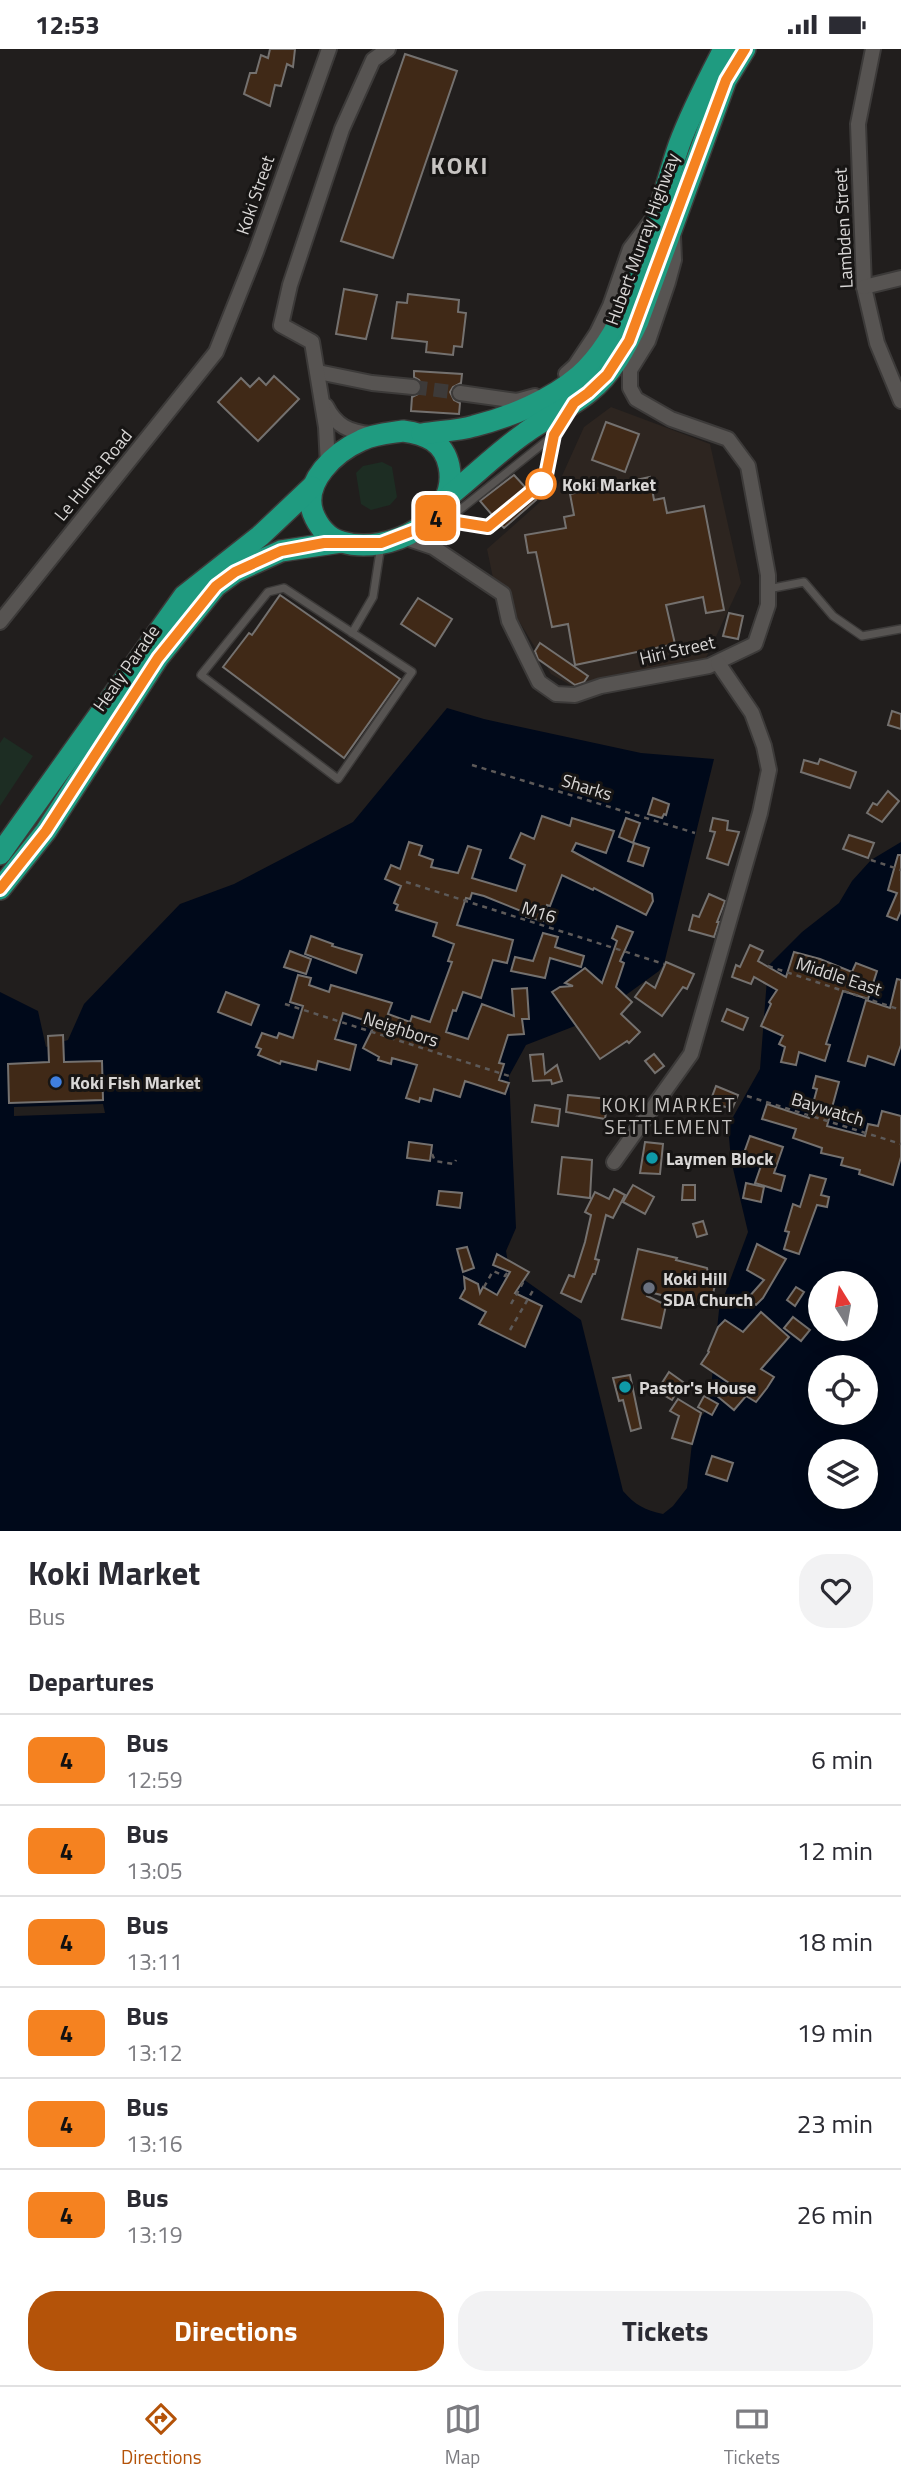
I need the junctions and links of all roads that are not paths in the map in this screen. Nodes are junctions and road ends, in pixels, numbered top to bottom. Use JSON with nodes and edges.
{"nodes":[{"id":1,"x":329,"y":49,"type":"edge"},
{"id":2,"x":388,"y":49,"type":"edge"},
{"id":3,"x":724,"y":49,"type":"edge"},
{"id":4,"x":745,"y":49,"type":"edge"},
{"id":5,"x":873,"y":49,"type":"edge"},
{"id":6,"x":666,"y":217,"type":"junction"},
{"id":7,"x":901,"y":278,"type":"edge"},
{"id":8,"x":864,"y":288,"type":"junction"},
{"id":9,"x":216,"y":352,"type":"joint"},
{"id":10,"x":318,"y":372,"type":"junction"},
{"id":11,"x":413,"y":387,"type":"tunnel mouth"},
{"id":12,"x":460,"y":393,"type":"tunnel mouth"},
{"id":13,"x":322,"y":399,"type":"junction"},
{"id":14,"x":901,"y":401,"type":"edge"},
{"id":15,"x":574,"y":403,"type":"junction"},
{"id":16,"x":422,"y":433,"type":"junction"},
{"id":17,"x":383,"y":434,"type":"junction"},
{"id":18,"x":554,"y":435,"type":"junction"},
{"id":19,"x":328,"y":465,"type":"junction"},
{"id":20,"x":312,"y":487,"type":"junction"},
{"id":21,"x":530,"y":493,"type":"dead end"},
{"id":22,"x":449,"y":496,"type":"junction"},
{"id":23,"x":439,"y":519,"type":"junction"},
{"id":24,"x":497,"y":520,"type":"dead end"},
{"id":25,"x":391,"y":540,"type":"junction"},
{"id":26,"x":341,"y":542,"type":"junction"},
{"id":27,"x":768,"y":589,"type":"junction"},
{"id":28,"x":0,"y":622,"type":"edge"},
{"id":29,"x":901,"y":629,"type":"edge"},
{"id":30,"x":352,"y":633,"type":"junction"},
{"id":31,"x":718,"y":663,"type":"junction"},
{"id":32,"x":0,"y":854,"type":"edge"},
{"id":33,"x":0,"y":889,"type":"edge"},
{"id":34,"x":614,"y":1161,"type":"dead end"}],
"edges":[{"from":1,"to":9,"type":"street","name":"Koki Street"},
{"from":2,"to":10,"type":"street"},
{"from":3,"to":6,"type":"highway","name":"Hubert Murray Highway"},
{"from":4,"to":6,"type":"highway","name":"Hubert Murray Highway"},
{"from":5,"to":8,"type":"street","name":"Lambden Street"},
{"from":6,"to":12,"type":"street"},
{"from":6,"to":15,"type":"highway","name":"Hubert Murray Highway"},
{"from":6,"to":16,"type":"highway","name":"Hubert Murray Highway"},
{"from":6,"to":27,"type":"street","name":"Hiri Street"},
{"from":7,"to":8,"type":"street"},
{"from":8,"to":14,"type":"street","name":"Lambden Street"},
{"from":9,"to":28,"type":"street","name":"Le Hunte Road"},
{"from":10,"to":11,"type":"street"},
{"from":10,"to":13,"type":"street"},
{"from":13,"to":17,"type":"street"},
{"from":13,"to":19,"type":"street"},
{"from":15,"to":18,"type":"lane"},
{"from":15,"to":22,"type":"highway","name":"Hubert Murray Highway"},
{"from":16,"to":17,"type":"highway","name":"Hubert Murray Highway"},
{"from":16,"to":22,"type":"highway"},
{"from":17,"to":19,"type":"highway","name":"Hubert Murray Highway"},
{"from":18,"to":21,"type":"lane"},
{"from":18,"to":23,"type":"lane"},
{"from":19,"to":20,"type":"highway","name":"Hubert Murray Highway"},
{"from":20,"to":26,"type":"highway"},
{"from":20,"to":32,"type":"highway","name":"Healy Parade"},
{"from":22,"to":23,"type":"highway","name":"Hubert Murray Highway"},
{"from":23,"to":24,"type":"lane"},
{"from":23,"to":25,"type":"highway","name":"Hubert Murray Highway"},
{"from":25,"to":26,"type":"highway","name":"Hubert Murray Highway"},
{"from":25,"to":30,"type":"lane"},
{"from":25,"to":31,"type":"street","name":"Hiri Street"},
{"from":26,"to":33,"type":"highway","name":"Healy Parade"},
{"from":27,"to":29,"type":"lane"},
{"from":27,"to":31,"type":"street","name":"Hiri Street"},
{"from":30,"to":30,"type":"lane"},
{"from":31,"to":34,"type":"street"}]}
